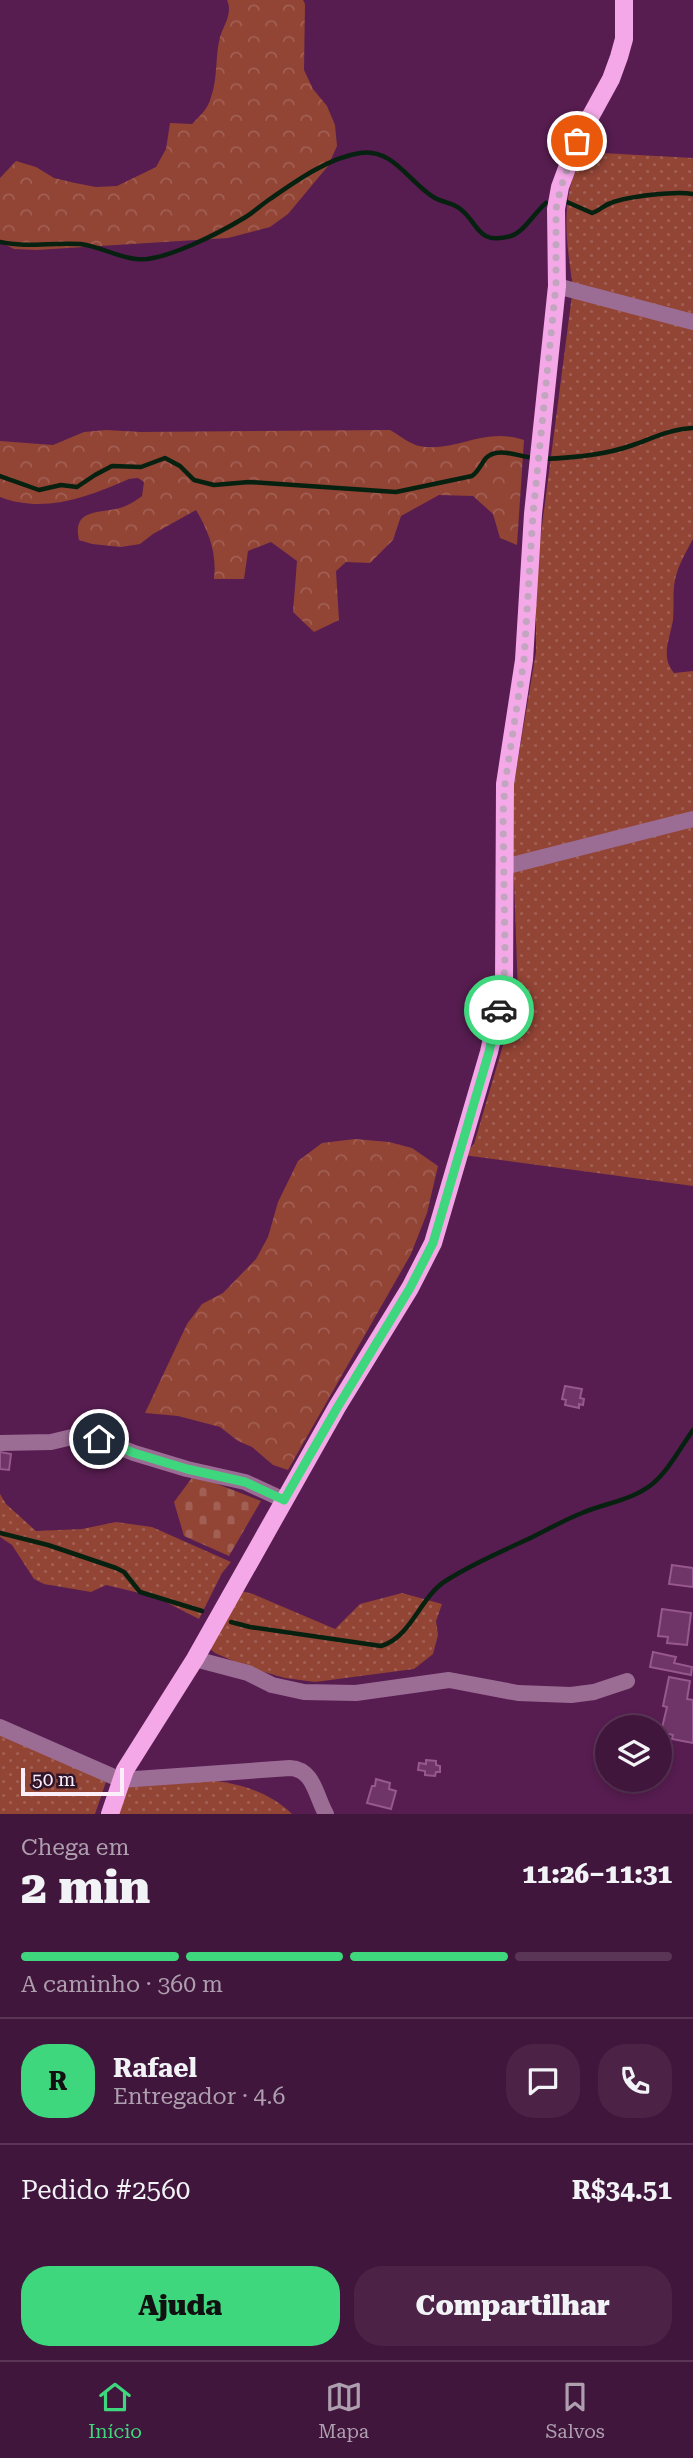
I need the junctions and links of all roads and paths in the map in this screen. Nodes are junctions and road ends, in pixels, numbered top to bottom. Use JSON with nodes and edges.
{"nodes":[{"id":1,"x":624,"y":0,"type":"edge"},
{"id":2,"x":556,"y":285,"type":"junction"},
{"id":3,"x":693,"y":322,"type":"edge"},
{"id":4,"x":693,"y":820,"type":"edge"},
{"id":5,"x":505,"y":867,"type":"junction"},
{"id":6,"x":0,"y":1443,"type":"edge"},
{"id":7,"x":284,"y":1500,"type":"junction"},
{"id":8,"x":195,"y":1659,"type":"junction"},
{"id":9,"x":627,"y":1681,"type":"dead end"},
{"id":10,"x":0,"y":1727,"type":"edge"},
{"id":11,"x":121,"y":1780,"type":"junction"},
{"id":12,"x":110,"y":1814,"type":"edge"},
{"id":13,"x":326,"y":1814,"type":"edge"}],
"edges":[{"from":1,"to":2,"type":"main road"},
{"from":2,"to":3,"type":"street"},
{"from":2,"to":5,"type":"main road"},
{"from":4,"to":5,"type":"street"},
{"from":5,"to":7,"type":"main road"},
{"from":6,"to":7,"type":"street"},
{"from":7,"to":8,"type":"main road"},
{"from":8,"to":9,"type":"street"},
{"from":8,"to":11,"type":"main road"},
{"from":10,"to":11,"type":"street"},
{"from":11,"to":12,"type":"main road"},
{"from":11,"to":13,"type":"street"}]}
